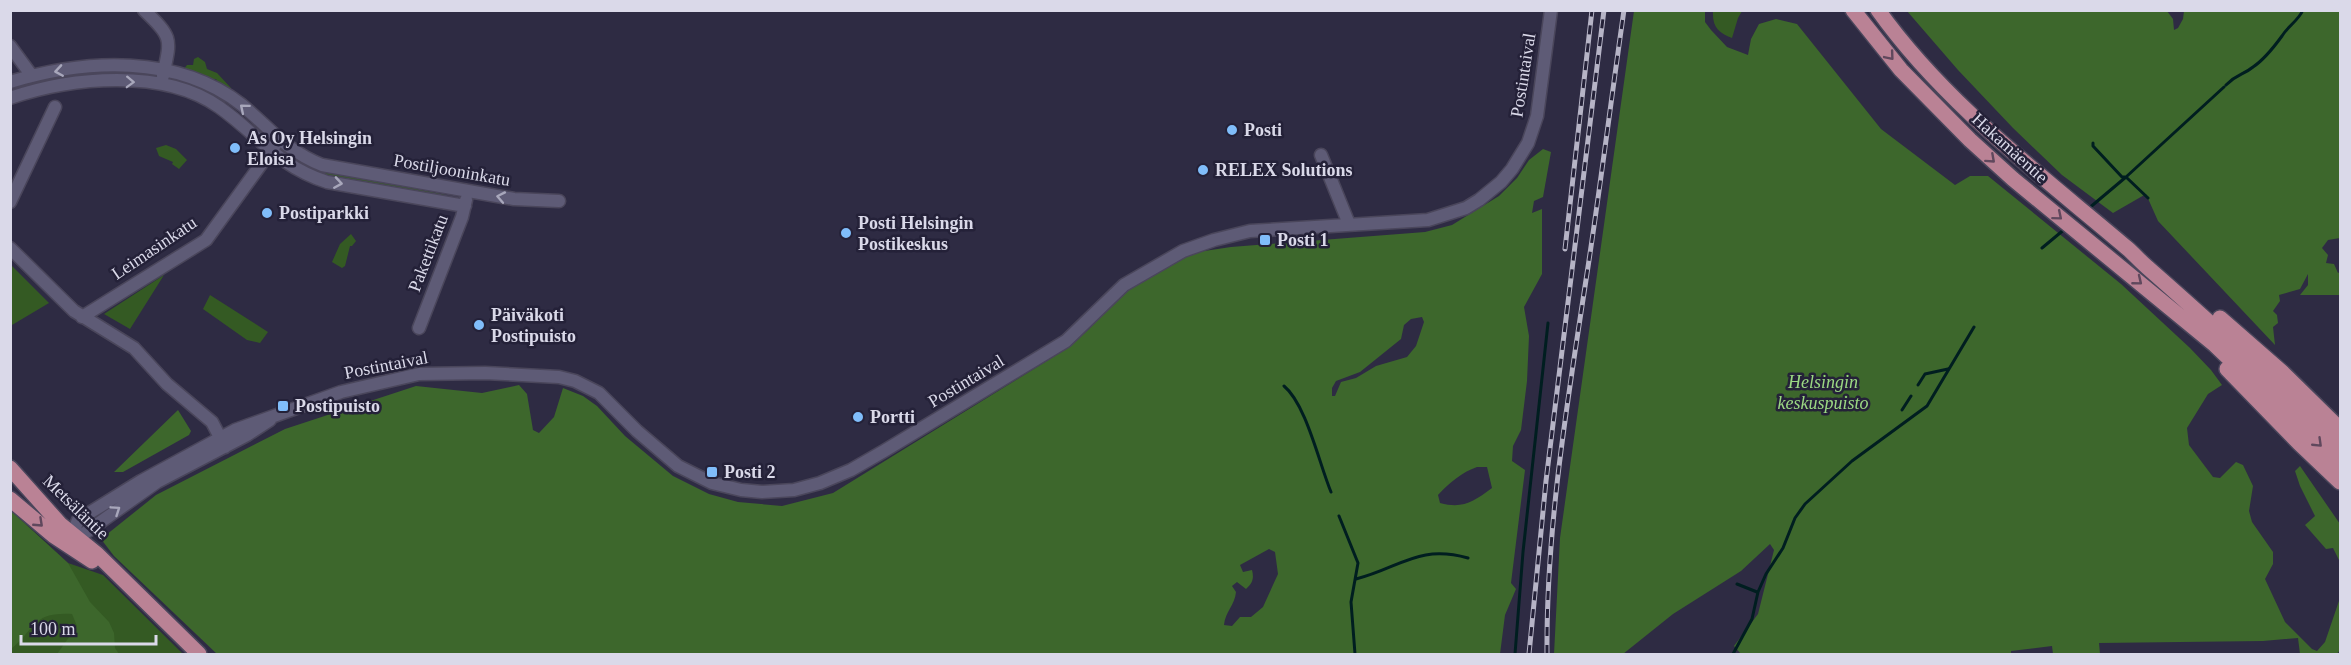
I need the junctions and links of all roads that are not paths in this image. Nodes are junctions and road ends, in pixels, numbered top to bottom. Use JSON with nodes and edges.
{"nodes":[{"id":1,"x":144,"y":10,"type":"edge"},
{"id":2,"x":1551,"y":10,"type":"edge"},
{"id":3,"x":1853,"y":10,"type":"edge"},
{"id":4,"x":1878,"y":10,"type":"edge"},
{"id":5,"x":10,"y":46,"type":"edge"},
{"id":6,"x":165,"y":69,"type":"junction"},
{"id":7,"x":32,"y":76,"type":"junction"},
{"id":8,"x":10,"y":82,"type":"edge"},
{"id":9,"x":162,"y":83,"type":"junction"},
{"id":10,"x":10,"y":98,"type":"edge"},
{"id":11,"x":55,"y":107,"type":"dead end"},
{"id":12,"x":279,"y":140,"type":"junction"},
{"id":13,"x":270,"y":151,"type":"junction"},
{"id":14,"x":1321,"y":155,"type":"dead end"},
{"id":15,"x":467,"y":190,"type":"junction"},
{"id":16,"x":559,"y":201,"type":"dead end"},
{"id":17,"x":10,"y":202,"type":"edge"},
{"id":18,"x":465,"y":206,"type":"junction"},
{"id":19,"x":1349,"y":224,"type":"junction"},
{"id":20,"x":10,"y":248,"type":"edge"},
{"id":21,"x":2130,"y":250,"type":"junction"},
{"id":22,"x":2158,"y":298,"type":"junction"},
{"id":23,"x":82,"y":316,"type":"junction"},
{"id":24,"x":419,"y":328,"type":"dead end"},
{"id":25,"x":273,"y":418,"type":"junction"},
{"id":26,"x":2340,"y":429,"type":"edge"},
{"id":27,"x":223,"y":442,"type":"junction"},
{"id":28,"x":2340,"y":446,"type":"edge"},
{"id":29,"x":2340,"y":465,"type":"edge"},
{"id":30,"x":10,"y":468,"type":"edge"},
{"id":31,"x":2340,"y":482,"type":"edge"},
{"id":32,"x":10,"y":499,"type":"edge"},
{"id":33,"x":75,"y":534,"type":"junction"},
{"id":34,"x":199,"y":654,"type":"edge"}],
"edges":[{"from":1,"to":6,"type":"street"},
{"from":2,"to":19,"type":"street","name":"Postintaival"},
{"from":3,"to":22,"type":"main road","name":"Hakamäentie","one_way":true},
{"from":4,"to":21,"type":"main road","name":"Hakamäentie"},
{"from":5,"to":7,"type":"street"},
{"from":6,"to":7,"type":"street","name":"Postiljooninkatu","one_way":true},
{"from":6,"to":9,"type":"street"},
{"from":12,"to":6,"type":"street","name":"Postiljooninkatu","one_way":true},
{"from":7,"to":8,"type":"street","name":"Postiljooninkatu"},
{"from":10,"to":9,"type":"street","name":"Postiljooninkatu","one_way":true},
{"from":9,"to":13,"type":"street","name":"Postiljooninkatu"},
{"from":11,"to":17,"type":"street"},
{"from":12,"to":13,"type":"street","name":"Leimasinkatu"},
{"from":12,"to":15,"type":"street","name":"Postiljooninkatu"},
{"from":13,"to":18,"type":"street","name":"Postiljooninkatu","one_way":true},
{"from":13,"to":23,"type":"street","name":"Leimasinkatu"},
{"from":14,"to":19,"type":"street"},
{"from":16,"to":15,"type":"street","name":"Postiljooninkatu","one_way":true},
{"from":15,"to":18,"type":"street","name":"Pakettikatu"},
{"from":18,"to":24,"type":"street","name":"Pakettikatu"},
{"from":19,"to":25,"type":"street","name":"Postintaival"},
{"from":20,"to":23,"type":"street"},
{"from":21,"to":26,"type":"main road","name":"Hakamäentie"},
{"from":21,"to":28,"type":"main road","name":"Hakamäentie"},
{"from":22,"to":29,"type":"main road","name":"Hakamäentie","one_way":true},
{"from":22,"to":31,"type":"main road","name":"Hakamäentie"},
{"from":23,"to":27,"type":"street"},
{"from":25,"to":27,"type":"street","name":"Postintaival"},
{"from":25,"to":27,"type":"street","name":"Postintaival"},
{"from":33,"to":27,"type":"street","name":"Postintaival","one_way":true},
{"from":27,"to":33,"type":"street","name":"Postintaival"},
{"from":30,"to":33,"type":"main road","name":"Metsäläntie"},
{"from":32,"to":33,"type":"main road","name":"Metsäläntie","one_way":true},
{"from":33,"to":34,"type":"main road","name":"Metsäläntie"}]}
